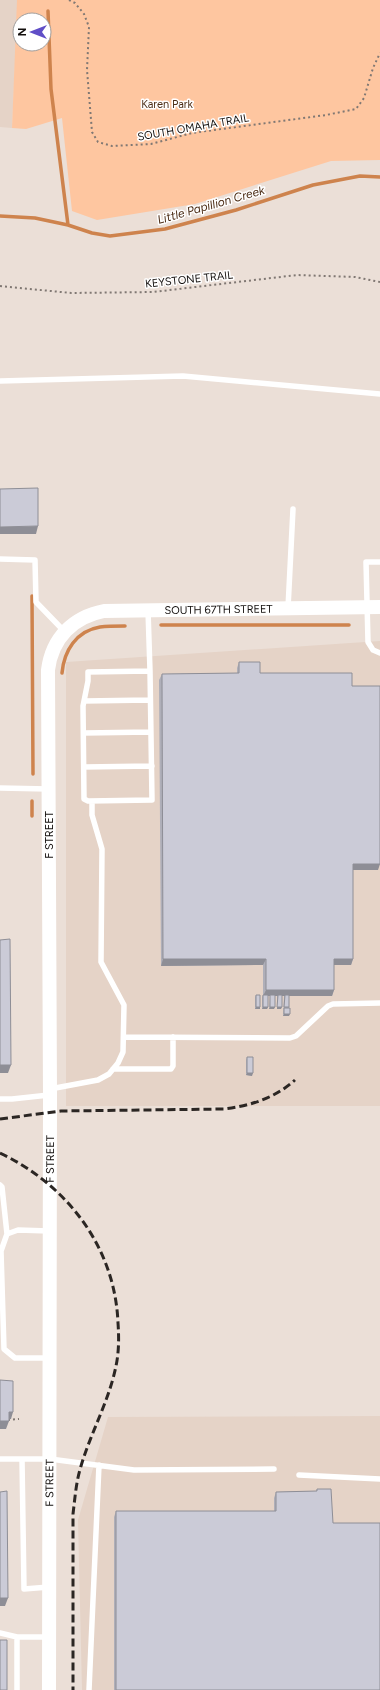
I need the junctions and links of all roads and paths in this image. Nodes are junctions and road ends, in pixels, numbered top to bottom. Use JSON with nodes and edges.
{"nodes":[{"id":1,"x":69,"y":0,"type":"edge"},
{"id":2,"x":380,"y":53,"type":"edge"},
{"id":3,"x":380,"y":282,"type":"edge"},
{"id":4,"x":0,"y":286,"type":"edge"},
{"id":5,"x":0,"y":381,"type":"edge"},
{"id":6,"x":380,"y":394,"type":"edge"},
{"id":7,"x":293,"y":509,"type":"dead end"},
{"id":8,"x":0,"y":559,"type":"edge"},
{"id":9,"x":380,"y":562,"type":"edge"},
{"id":10,"x":374,"y":607,"type":"edge"},
{"id":11,"x":288,"y":608,"type":"junction"},
{"id":12,"x":148,"y":610,"type":"junction"},
{"id":13,"x":64,"y":631,"type":"junction"},
{"id":14,"x":380,"y":653,"type":"edge"},
{"id":15,"x":150,"y":671,"type":"junction"},
{"id":16,"x":150,"y":700,"type":"junction"},
{"id":17,"x":84,"y":701,"type":"junction"},
{"id":18,"x":84,"y":732,"type":"junction"},
{"id":19,"x":151,"y":732,"type":"junction"},
{"id":20,"x":152,"y":766,"type":"junction"},
{"id":21,"x":84,"y":767,"type":"junction"},
{"id":22,"x":0,"y":788,"type":"edge"},
{"id":23,"x":48,"y":789,"type":"junction"},
{"id":24,"x":92,"y":802,"type":"junction"},
{"id":25,"x":380,"y":1003,"type":"edge"},
{"id":26,"x":124,"y":1037,"type":"junction"},
{"id":27,"x":173,"y":1037,"type":"junction"},
{"id":28,"x":114,"y":1069,"type":"junction"},
{"id":29,"x":50,"y":1092,"type":"junction"},
{"id":30,"x":0,"y":1099,"type":"edge"},
{"id":31,"x":0,"y":1186,"type":"edge"},
{"id":32,"x":50,"y":1231,"type":"junction"},
{"id":33,"x":8,"y":1234,"type":"junction"},
{"id":34,"x":2,"y":1349,"type":"edge"},
{"id":35,"x":50,"y":1358,"type":"junction"},
{"id":36,"x":19,"y":1419,"type":"dead end"},
{"id":37,"x":7,"y":1424,"type":"edge"},
{"id":38,"x":0,"y":1459,"type":"edge"},
{"id":39,"x":22,"y":1459,"type":"junction"},
{"id":40,"x":50,"y":1459,"type":"junction"},
{"id":41,"x":99,"y":1465,"type":"junction"},
{"id":42,"x":274,"y":1469,"type":"dead end"},
{"id":43,"x":299,"y":1475,"type":"dead end"},
{"id":44,"x":380,"y":1479,"type":"edge"},
{"id":45,"x":49,"y":1588,"type":"junction"},
{"id":46,"x":0,"y":1634,"type":"edge"},
{"id":47,"x":17,"y":1637,"type":"junction"},
{"id":48,"x":49,"y":1637,"type":"junction"},
{"id":49,"x":17,"y":1690,"type":"edge"},
{"id":50,"x":49,"y":1690,"type":"edge"},
{"id":51,"x":89,"y":1690,"type":"edge"}],
"edges":[{"from":1,"to":2,"type":"path","name":"SOUTH OMAHA TRAIL"},
{"from":3,"to":4,"type":"path","name":"KEYSTONE TRAIL"},
{"from":5,"to":6,"type":"lane"},
{"from":7,"to":11,"type":"lane"},
{"from":8,"to":13,"type":"lane"},
{"from":9,"to":10,"type":"lane"},
{"from":10,"to":11,"type":"street","name":"SOUTH 67TH STREET"},
{"from":10,"to":14,"type":"lane"},
{"from":11,"to":12,"type":"street","name":"SOUTH 67TH STREET"},
{"from":12,"to":13,"type":"street","name":"SOUTH 67TH STREET"},
{"from":12,"to":15,"type":"lane"},
{"from":13,"to":23,"type":"street","name":"F STREET"},
{"from":15,"to":16,"type":"lane"},
{"from":15,"to":17,"type":"lane"},
{"from":16,"to":17,"type":"lane"},
{"from":16,"to":19,"type":"lane"},
{"from":17,"to":18,"type":"lane"},
{"from":18,"to":19,"type":"lane"},
{"from":18,"to":21,"type":"lane"},
{"from":19,"to":20,"type":"lane"},
{"from":20,"to":21,"type":"lane"},
{"from":20,"to":24,"type":"lane"},
{"from":21,"to":24,"type":"lane"},
{"from":22,"to":23,"type":"lane"},
{"from":23,"to":29,"type":"street","name":"F STREET"},
{"from":24,"to":26,"type":"lane"},
{"from":25,"to":27,"type":"lane"},
{"from":26,"to":27,"type":"lane"},
{"from":26,"to":28,"type":"lane"},
{"from":27,"to":28,"type":"lane"},
{"from":28,"to":29,"type":"lane"},
{"from":29,"to":30,"type":"lane"},
{"from":29,"to":32,"type":"street","name":"F STREET"},
{"from":31,"to":33,"type":"lane"},
{"from":32,"to":33,"type":"lane"},
{"from":32,"to":35,"type":"street","name":"F STREET"},
{"from":33,"to":34,"type":"lane"},
{"from":34,"to":35,"type":"lane"},
{"from":35,"to":40,"type":"street","name":"F STREET"},
{"from":36,"to":37,"type":"path"},
{"from":38,"to":39,"type":"lane"},
{"from":39,"to":40,"type":"lane"},
{"from":39,"to":45,"type":"lane"},
{"from":40,"to":41,"type":"lane"},
{"from":40,"to":45,"type":"street","name":"F STREET"},
{"from":41,"to":42,"type":"lane"},
{"from":41,"to":51,"type":"lane"},
{"from":43,"to":44,"type":"lane"},
{"from":45,"to":48,"type":"street","name":"F STREET"},
{"from":46,"to":47,"type":"lane"},
{"from":47,"to":48,"type":"lane"},
{"from":47,"to":49,"type":"lane"},
{"from":48,"to":50,"type":"street","name":"F STREET"}]}
